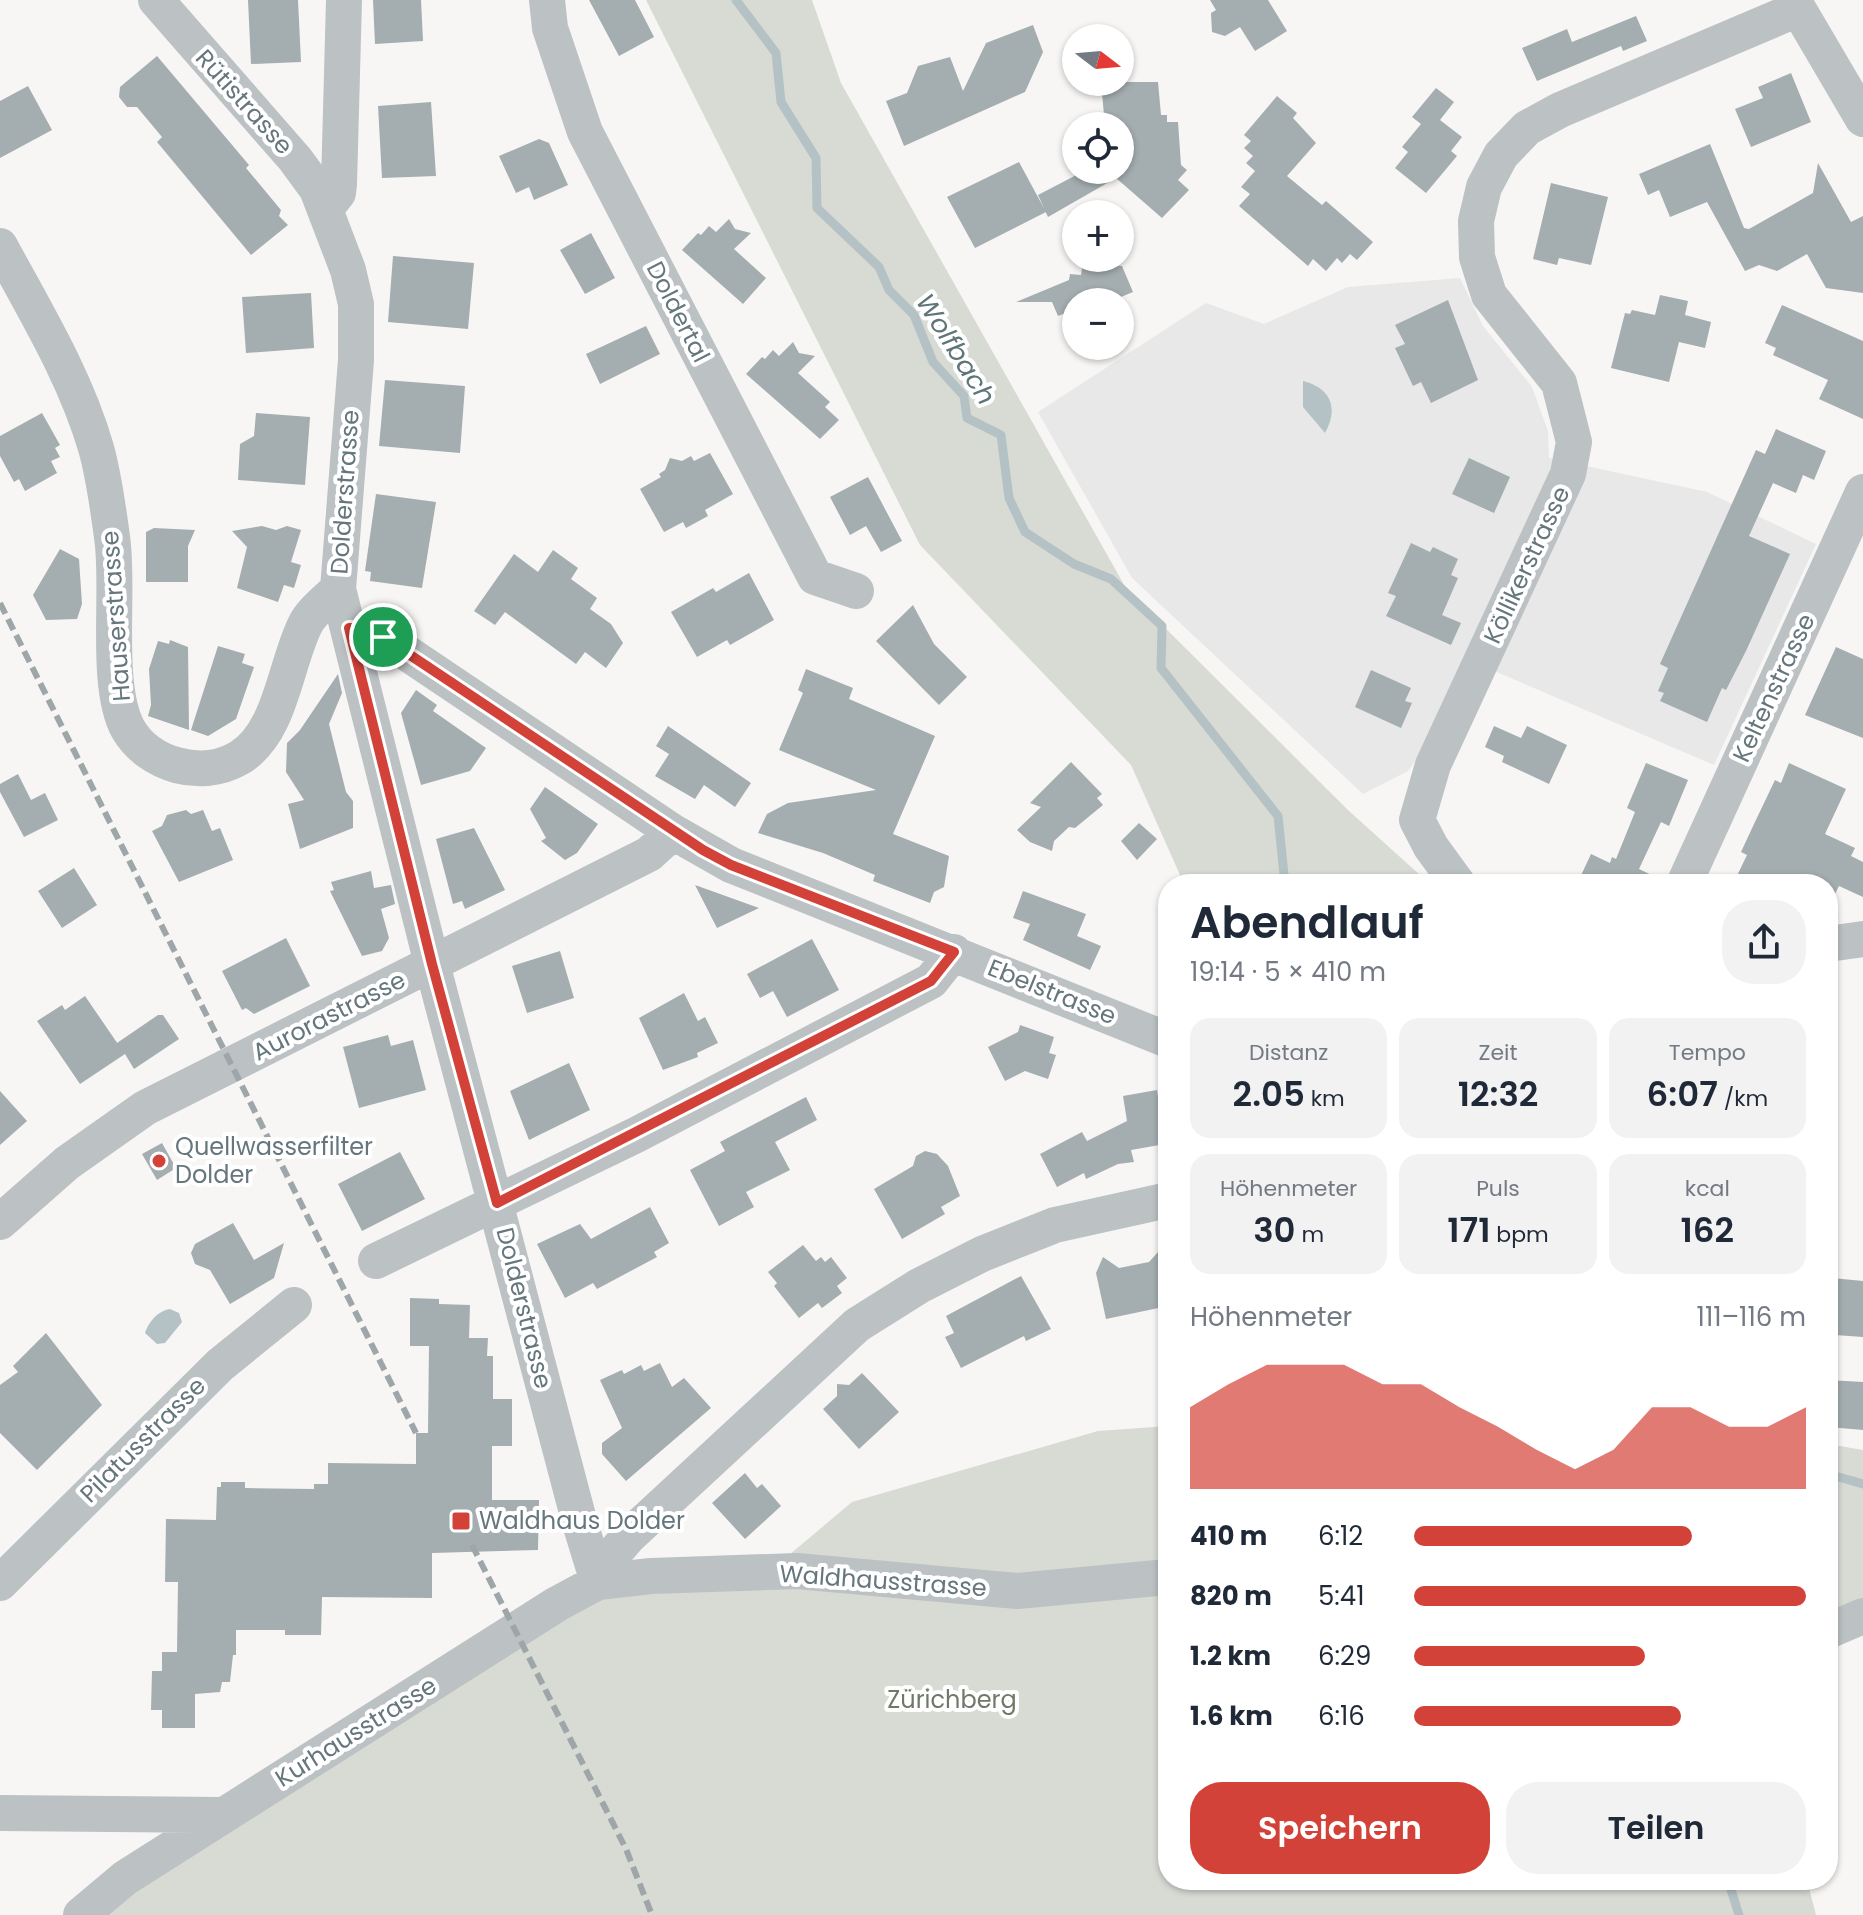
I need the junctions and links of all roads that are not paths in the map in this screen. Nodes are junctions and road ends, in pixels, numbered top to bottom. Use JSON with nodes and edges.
{"nodes":[{"id":1,"x":156,"y":0,"type":"edge"},
{"id":2,"x":344,"y":0,"type":"edge"},
{"id":3,"x":547,"y":0,"type":"edge"},
{"id":4,"x":1795,"y":4,"type":"edge"},
{"id":5,"x":1863,"y":119,"type":"edge"},
{"id":6,"x":326,"y":208,"type":"junction"},
{"id":7,"x":0,"y":246,"type":"edge"},
{"id":8,"x":1863,"y":492,"type":"edge"},
{"id":9,"x":338,"y":589,"type":"junction"},
{"id":10,"x":856,"y":591,"type":"dead end"},
{"id":11,"x":349,"y":628,"type":"junction"},
{"id":12,"x":673,"y":832,"type":"junction"},
{"id":13,"x":1451,"y":874,"type":"edge"},
{"id":14,"x":1689,"y":874,"type":"edge"},
{"id":15,"x":1863,"y":939,"type":"edge"},
{"id":16,"x":1838,"y":943,"type":"edge"},
{"id":17,"x":954,"y":952,"type":"junction"},
{"id":18,"x":432,"y":964,"type":"junction"},
{"id":19,"x":1158,"y":1036,"type":"edge"},
{"id":20,"x":1158,"y":1202,"type":"edge"},
{"id":21,"x":497,"y":1203,"type":"junction"},
{"id":22,"x":0,"y":1222,"type":"edge"},
{"id":23,"x":376,"y":1261,"type":"dead end"},
{"id":24,"x":294,"y":1305,"type":"dead end"},
{"id":25,"x":584,"y":1537,"type":"junction"},
{"id":26,"x":622,"y":1543,"type":"junction"},
{"id":27,"x":1158,"y":1578,"type":"edge"},
{"id":28,"x":598,"y":1582,"type":"junction"},
{"id":29,"x":0,"y":1583,"type":"edge"},
{"id":30,"x":1863,"y":1616,"type":"edge"},
{"id":31,"x":1838,"y":1627,"type":"edge"},
{"id":32,"x":0,"y":1813,"type":"edge"},
{"id":33,"x":223,"y":1815,"type":"junction"},
{"id":34,"x":81,"y":1915,"type":"edge"}],
"edges":[{"from":1,"to":6,"type":"street","name":"Rütistrasse"},
{"from":2,"to":6,"type":"street"},
{"from":3,"to":10,"type":"street","name":"Doldertal"},
{"from":4,"to":5,"type":"street"},
{"from":4,"to":13,"type":"street","name":"Köllikerstrasse"},
{"from":6,"to":9,"type":"street","name":"Dolderstrasse"},
{"from":7,"to":9,"type":"street","name":"Hauserstrasse"},
{"from":8,"to":14,"type":"street","name":"Keltenstrasse"},
{"from":9,"to":11,"type":"street","name":"Dolderstrasse"},
{"from":11,"to":12,"type":"street","name":"Ebelstrasse"},
{"from":11,"to":18,"type":"street","name":"Dolderstrasse"},
{"from":12,"to":17,"type":"street","name":"Ebelstrasse"},
{"from":12,"to":18,"type":"street","name":"Aurorastrasse"},
{"from":15,"to":16,"type":"street"},
{"from":17,"to":19,"type":"street","name":"Ebelstrasse"},
{"from":17,"to":21,"type":"street"},
{"from":18,"to":21,"type":"street","name":"Dolderstrasse"},
{"from":18,"to":22,"type":"street","name":"Aurorastrasse"},
{"from":20,"to":26,"type":"street"},
{"from":21,"to":23,"type":"street"},
{"from":21,"to":25,"type":"street","name":"Dolderstrasse"},
{"from":24,"to":29,"type":"street","name":"Pilatusstrasse"},
{"from":25,"to":26,"type":"street"},
{"from":25,"to":28,"type":"street","name":"Dolderstrasse"},
{"from":26,"to":28,"type":"street"},
{"from":27,"to":28,"type":"street","name":"Waldhausstrasse"},
{"from":28,"to":33,"type":"street","name":"Kurhausstrasse"},
{"from":30,"to":31,"type":"street"},
{"from":32,"to":33,"type":"street"},
{"from":33,"to":34,"type":"street","name":"Kurhausstrasse"}]}
